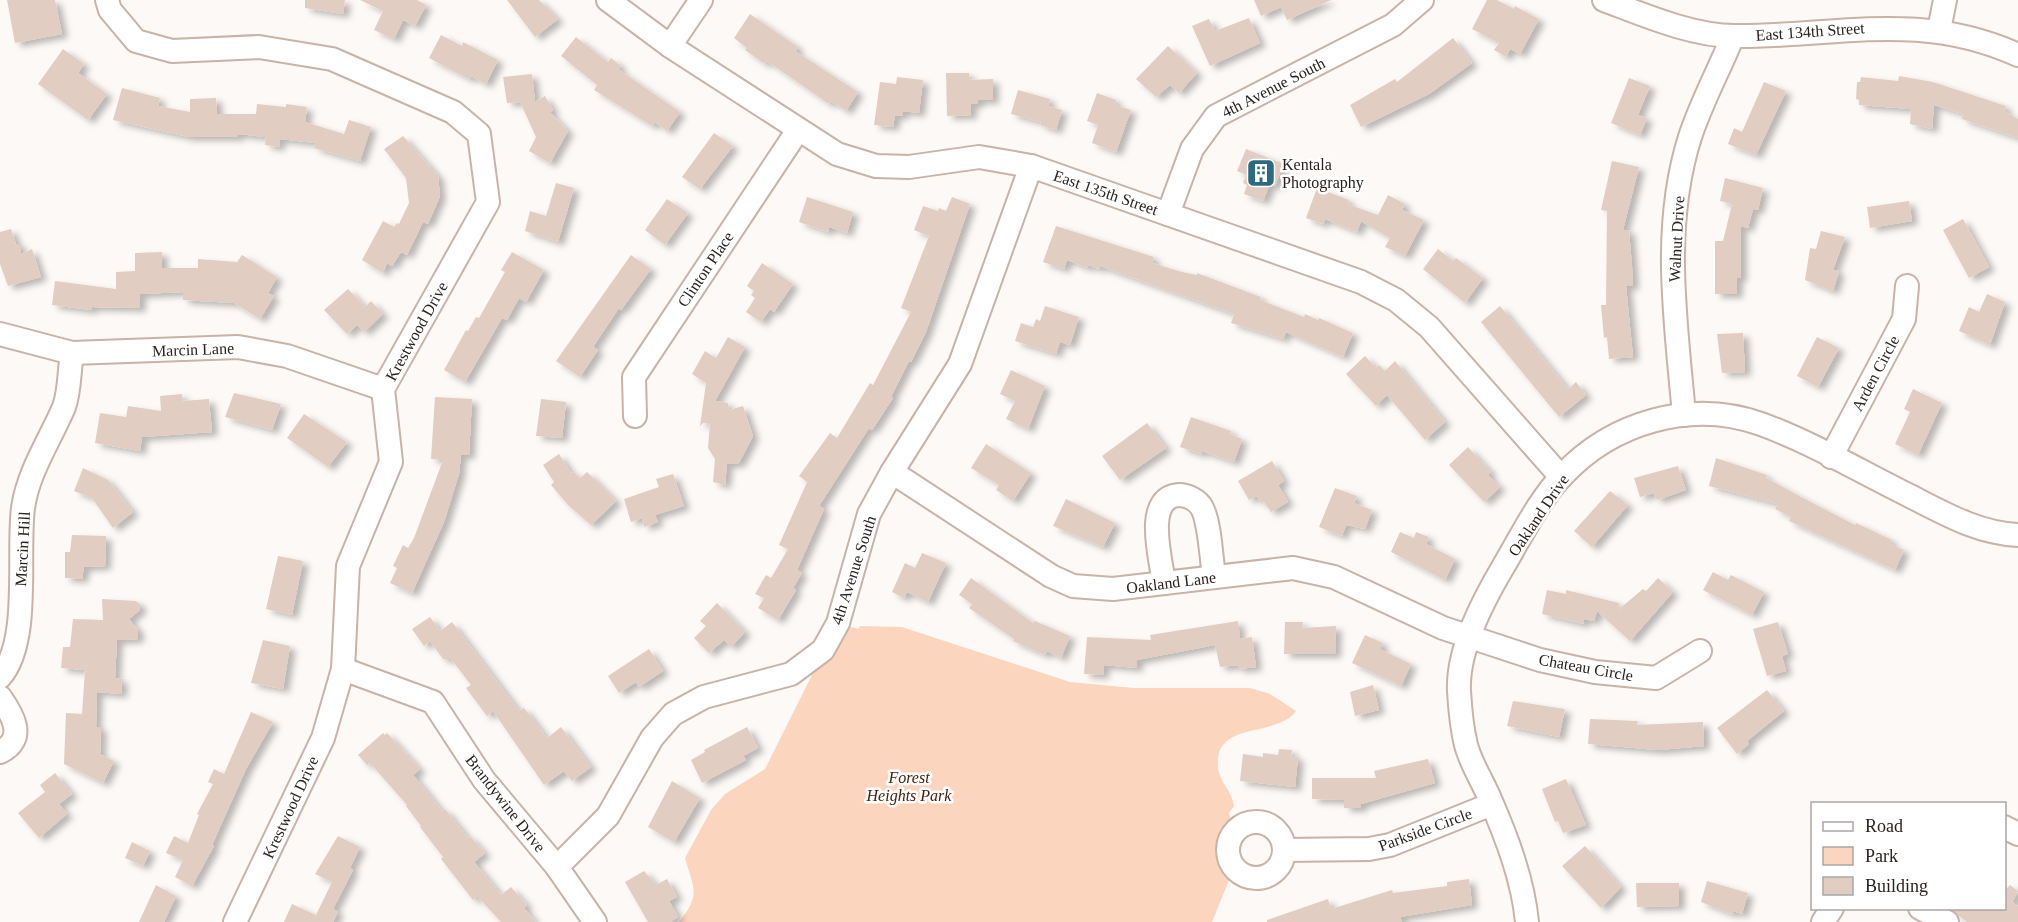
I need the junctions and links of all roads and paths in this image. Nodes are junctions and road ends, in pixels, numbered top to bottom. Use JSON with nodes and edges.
{"nodes":[{"id":1,"x":107,"y":0,"type":"edge"},
{"id":2,"x":608,"y":0,"type":"edge"},
{"id":3,"x":701,"y":0,"type":"edge"},
{"id":4,"x":1422,"y":0,"type":"edge"},
{"id":5,"x":1604,"y":0,"type":"edge"},
{"id":6,"x":1945,"y":0,"type":"edge"},
{"id":7,"x":1939,"y":30,"type":"junction"},
{"id":8,"x":1733,"y":36,"type":"junction"},
{"id":9,"x":670,"y":46,"type":"junction"},
{"id":10,"x":2018,"y":55,"type":"edge"},
{"id":11,"x":798,"y":129,"type":"junction"},
{"id":12,"x":1031,"y":165,"type":"junction"},
{"id":13,"x":1168,"y":214,"type":"junction"},
{"id":14,"x":1907,"y":286,"type":"dead end"},
{"id":15,"x":0,"y":334,"type":"edge"},
{"id":16,"x":72,"y":353,"type":"junction"},
{"id":17,"x":383,"y":389,"type":"junction"},
{"id":18,"x":1684,"y":415,"type":"junction"},
{"id":19,"x":635,"y":416,"type":"dead end"},
{"id":20,"x":1832,"y":457,"type":"junction"},
{"id":21,"x":892,"y":472,"type":"junction"},
{"id":22,"x":1561,"y":477,"type":"junction"},
{"id":23,"x":2018,"y":535,"type":"edge"},
{"id":24,"x":1214,"y":576,"type":"junction"},
{"id":25,"x":1164,"y":584,"type":"junction"},
{"id":26,"x":1469,"y":637,"type":"junction"},
{"id":27,"x":1700,"y":651,"type":"dead end"},
{"id":28,"x":343,"y":669,"type":"junction"},
{"id":29,"x":0,"y":677,"type":"edge"},
{"id":30,"x":0,"y":697,"type":"edge"},
{"id":31,"x":0,"y":752,"type":"edge"},
{"id":32,"x":1492,"y":804,"type":"junction"},
{"id":33,"x":1284,"y":850,"type":"dead end"},
{"id":34,"x":557,"y":867,"type":"junction"},
{"id":35,"x":1922,"y":910,"type":"edge"},
{"id":36,"x":236,"y":922,"type":"edge"},
{"id":37,"x":596,"y":922,"type":"edge"},
{"id":38,"x":1527,"y":922,"type":"edge"},
{"id":39,"x":1947,"y":922,"type":"edge"}],
"edges":[{"from":1,"to":17,"type":"street","name":"Krestwood Drive"},
{"from":2,"to":9,"type":"street","name":"East 135th Street"},
{"from":3,"to":9,"type":"street"},
{"from":4,"to":13,"type":"street","name":"4th Avenue South"},
{"from":5,"to":8,"type":"street","name":"East 134th Street"},
{"from":6,"to":7,"type":"street"},
{"from":7,"to":8,"type":"street","name":"East 134th Street"},
{"from":7,"to":10,"type":"street","name":"East 134th Street"},
{"from":8,"to":18,"type":"street","name":"Walnut Drive"},
{"from":9,"to":11,"type":"street","name":"East 135th Street"},
{"from":11,"to":12,"type":"street","name":"East 135th Street"},
{"from":11,"to":19,"type":"street","name":"Clinton Place"},
{"from":12,"to":13,"type":"street","name":"East 135th Street"},
{"from":12,"to":21,"type":"street","name":"4th Avenue South"},
{"from":13,"to":22,"type":"street","name":"East 135th Street"},
{"from":14,"to":20,"type":"street","name":"Arden Circle"},
{"from":15,"to":16,"type":"street","name":"Marcin Lane"},
{"from":16,"to":17,"type":"street","name":"Marcin Lane"},
{"from":16,"to":29,"type":"street","name":"Marcin Hill"},
{"from":17,"to":28,"type":"street","name":"Krestwood Drive"},
{"from":18,"to":20,"type":"street","name":"Oakland Drive"},
{"from":18,"to":22,"type":"street","name":"Oakland Drive"},
{"from":20,"to":23,"type":"street","name":"Oakland Drive"},
{"from":21,"to":25,"type":"street","name":"Oakland Lane"},
{"from":21,"to":34,"type":"street","name":"4th Avenue South"},
{"from":22,"to":26,"type":"street","name":"Oakland Drive"},
{"from":24,"to":25,"type":"street","name":"Oakland Lane"},
{"from":24,"to":25,"type":"street"},
{"from":24,"to":26,"type":"street","name":"Oakland Lane"},
{"from":26,"to":27,"type":"street","name":"Chateau Circle"},
{"from":26,"to":32,"type":"street","name":"Oakland Drive"},
{"from":28,"to":34,"type":"street","name":"Brandywine Drive"},
{"from":28,"to":36,"type":"street","name":"Krestwood Drive"},
{"from":30,"to":31,"type":"street"},
{"from":32,"to":33,"type":"street","name":"Parkside Circle"},
{"from":32,"to":38,"type":"street","name":"Oakland Drive"},
{"from":34,"to":37,"type":"street","name":"Brandywine Drive"},
{"from":35,"to":39,"type":"street"}]}
